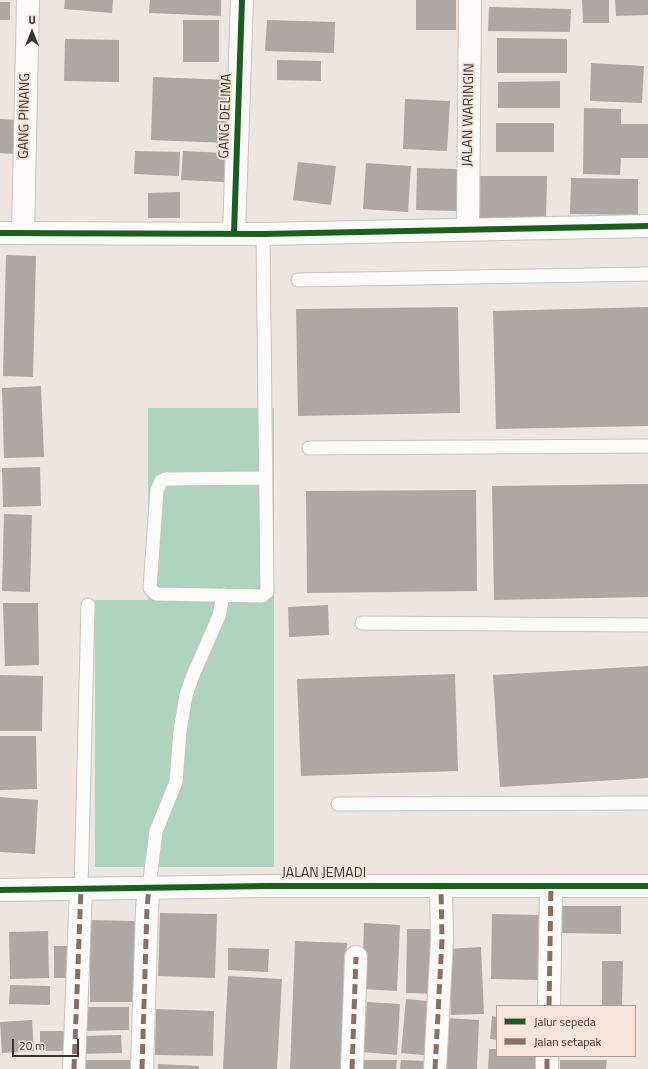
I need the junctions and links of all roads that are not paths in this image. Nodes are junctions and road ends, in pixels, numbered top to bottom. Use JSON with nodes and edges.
{"nodes":[{"id":1,"x":28,"y":0,"type":"edge"},
{"id":2,"x":242,"y":0,"type":"edge"},
{"id":3,"x":470,"y":0,"type":"edge"},
{"id":4,"x":648,"y":226,"type":"edge"},
{"id":5,"x":468,"y":229,"type":"junction"},
{"id":6,"x":0,"y":233,"type":"edge"},
{"id":7,"x":23,"y":233,"type":"junction"},
{"id":8,"x":234,"y":233,"type":"junction"},
{"id":9,"x":263,"y":234,"type":"junction"},
{"id":10,"x":648,"y":274,"type":"edge"},
{"id":11,"x":298,"y":280,"type":"dead end"},
{"id":12,"x":648,"y":446,"type":"edge"},
{"id":13,"x":309,"y":448,"type":"dead end"},
{"id":14,"x":265,"y":478,"type":"junction"},
{"id":15,"x":223,"y":595,"type":"junction"},
{"id":16,"x":88,"y":605,"type":"dead end"},
{"id":17,"x":362,"y":623,"type":"dead end"},
{"id":18,"x":648,"y":625,"type":"edge"},
{"id":19,"x":648,"y":803,"type":"edge"},
{"id":20,"x":338,"y":804,"type":"dead end"},
{"id":21,"x":441,"y":886,"type":"junction"},
{"id":22,"x":551,"y":886,"type":"junction"},
{"id":23,"x":648,"y":886,"type":"edge"},
{"id":24,"x":149,"y":887,"type":"junction"},
{"id":25,"x":81,"y":888,"type":"junction"},
{"id":26,"x":0,"y":890,"type":"edge"},
{"id":27,"x":356,"y":957,"type":"dead end"},
{"id":28,"x":548,"y":1005,"type":"edge"},
{"id":29,"x":548,"y":1057,"type":"edge"},
{"id":30,"x":74,"y":1069,"type":"edge"},
{"id":31,"x":142,"y":1069,"type":"edge"},
{"id":32,"x":352,"y":1069,"type":"edge"},
{"id":33,"x":435,"y":1069,"type":"edge"},
{"id":34,"x":547,"y":1069,"type":"edge"}],
"edges":[{"from":1,"to":7,"type":"street","name":"GANG PINANG"},
{"from":2,"to":8,"type":"street","name":"GANG DELIMA"},
{"from":3,"to":5,"type":"street","name":"JALAN WARINGIN"},
{"from":4,"to":5,"type":"street"},
{"from":5,"to":9,"type":"street"},
{"from":6,"to":7,"type":"street"},
{"from":7,"to":8,"type":"street"},
{"from":8,"to":9,"type":"street"},
{"from":9,"to":14,"type":"lane"},
{"from":10,"to":11,"type":"lane"},
{"from":12,"to":13,"type":"lane"},
{"from":14,"to":15,"type":"lane"},
{"from":14,"to":15,"type":"lane"},
{"from":15,"to":24,"type":"lane"},
{"from":16,"to":25,"type":"lane"},
{"from":17,"to":18,"type":"lane"},
{"from":19,"to":20,"type":"lane"},
{"from":21,"to":22,"type":"street","name":"JALAN JEMADI"},
{"from":21,"to":24,"type":"street","name":"JALAN JEMADI"},
{"from":21,"to":33,"type":"street"},
{"from":22,"to":23,"type":"street","name":"JALAN JEMADI"},
{"from":22,"to":28,"type":"street"},
{"from":24,"to":25,"type":"street","name":"JALAN JEMADI"},
{"from":24,"to":31,"type":"street"},
{"from":25,"to":26,"type":"street","name":"JALAN JEMADI"},
{"from":25,"to":30,"type":"street"},
{"from":27,"to":32,"type":"street"},
{"from":29,"to":34,"type":"street"}]}
